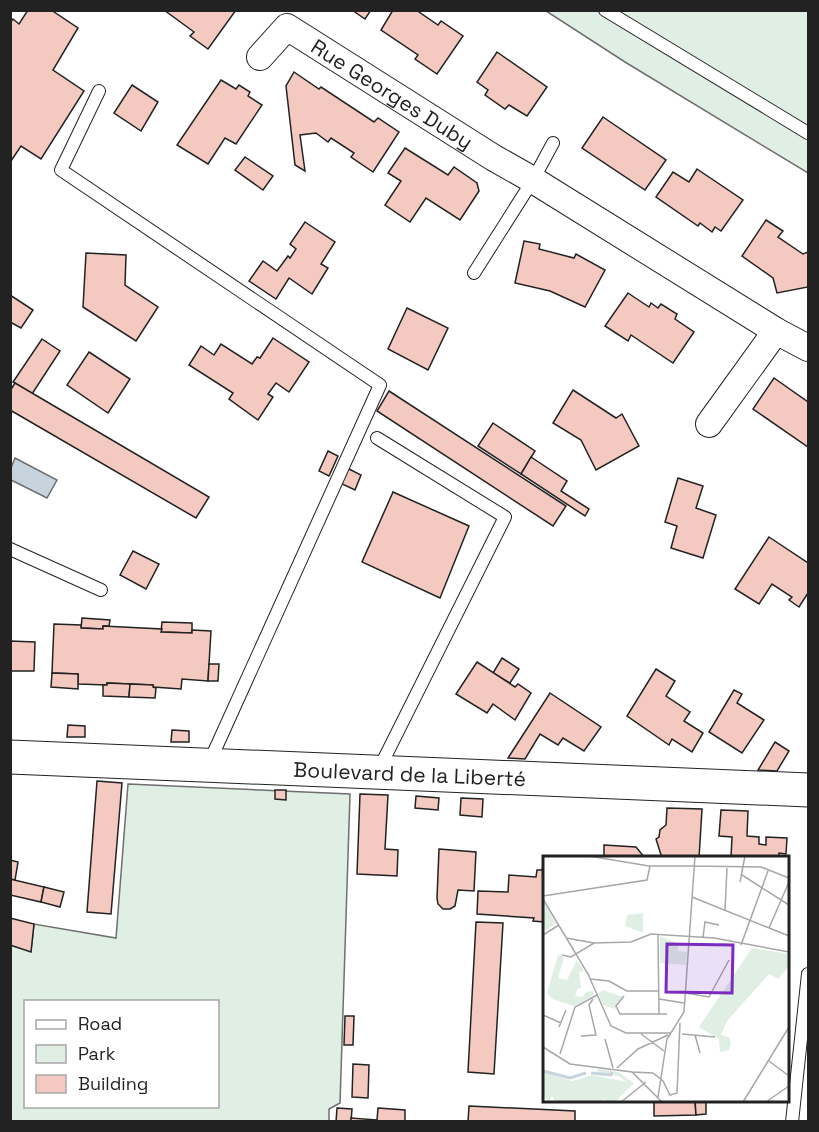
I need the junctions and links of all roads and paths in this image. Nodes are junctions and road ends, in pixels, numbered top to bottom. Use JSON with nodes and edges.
{"nodes":[{"id":1,"x":605,"y":10,"type":"edge"},
{"id":2,"x":260,"y":57,"type":"dead end"},
{"id":3,"x":99,"y":91,"type":"dead end"},
{"id":4,"x":808,"y":133,"type":"edge"},
{"id":5,"x":553,"y":143,"type":"dead end"},
{"id":6,"x":533,"y":180,"type":"junction"},
{"id":7,"x":474,"y":273,"type":"dead end"},
{"id":8,"x":776,"y":330,"type":"junction"},
{"id":9,"x":808,"y":348,"type":"edge"},
{"id":10,"x":709,"y":424,"type":"dead end"},
{"id":11,"x":377,"y":438,"type":"dead end"},
{"id":12,"x":10,"y":549,"type":"edge"},
{"id":13,"x":101,"y":590,"type":"dead end"},
{"id":14,"x":10,"y":756,"type":"edge"},
{"id":15,"x":202,"y":765,"type":"junction"},
{"id":16,"x":377,"y":772,"type":"junction"},
{"id":17,"x":808,"y":790,"type":"edge"},
{"id":18,"x":808,"y":974,"type":"edge"},
{"id":19,"x":792,"y":1122,"type":"edge"}],
"edges":[{"from":1,"to":4,"type":"lane"},
{"from":2,"to":6,"type":"street","name":"Rue Georges Duby"},
{"from":3,"to":15,"type":"lane"},
{"from":5,"to":6,"type":"lane"},
{"from":6,"to":7,"type":"lane"},
{"from":6,"to":8,"type":"street","name":"Rue Georges Duby"},
{"from":8,"to":9,"type":"street","name":"Rue Georges Duby"},
{"from":8,"to":10,"type":"street"},
{"from":11,"to":16,"type":"lane"},
{"from":12,"to":13,"type":"lane"},
{"from":14,"to":15,"type":"main road","name":"Boulevard de la Liberté"},
{"from":15,"to":16,"type":"main road","name":"Boulevard de la Liberté"},
{"from":16,"to":17,"type":"main road","name":"Boulevard de la Liberté"},
{"from":18,"to":19,"type":"lane"}]}
